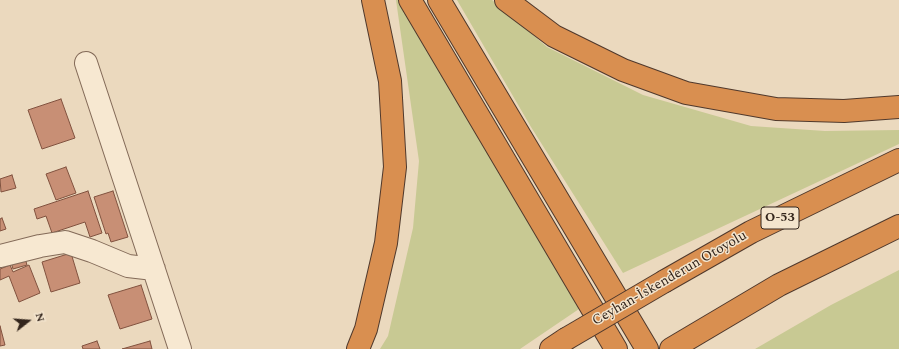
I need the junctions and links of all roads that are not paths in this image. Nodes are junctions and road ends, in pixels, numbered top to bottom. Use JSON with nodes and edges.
{"nodes":[{"id":1,"x":373,"y":0,"type":"edge"},
{"id":2,"x":410,"y":0,"type":"edge"},
{"id":3,"x":439,"y":0,"type":"edge"},
{"id":4,"x":506,"y":0,"type":"edge"},
{"id":5,"x":86,"y":63,"type":"dead end"},
{"id":6,"x":899,"y":107,"type":"edge"},
{"id":7,"x":899,"y":160,"type":"edge"},
{"id":8,"x":899,"y":226,"type":"edge"},
{"id":9,"x":899,"y":232,"type":"edge"},
{"id":10,"x":0,"y":256,"type":"edge"},
{"id":11,"x":154,"y":269,"type":"junction"},
{"id":12,"x":779,"y":285,"type":"junction"},
{"id":13,"x":558,"y":344,"type":"edge"},
{"id":14,"x":180,"y":349,"type":"edge"},
{"id":15,"x":358,"y":349,"type":"edge"},
{"id":16,"x":616,"y":349,"type":"edge"},
{"id":17,"x":647,"y":349,"type":"edge"},
{"id":18,"x":671,"y":349,"type":"edge"}],
"edges":[{"from":1,"to":15,"type":"highway"},
{"from":2,"to":16,"type":"highway"},
{"from":3,"to":17,"type":"highway"},
{"from":4,"to":6,"type":"highway"},
{"from":5,"to":11,"type":"street"},
{"from":7,"to":13,"type":"highway","name":"Ceyhan-İskenderun Otoyolu","number":"O-53","bridge":true},
{"from":8,"to":12,"type":"highway"},
{"from":9,"to":12,"type":"highway"},
{"from":10,"to":11,"type":"street"},
{"from":11,"to":14,"type":"street"},
{"from":12,"to":18,"type":"highway"}]}
